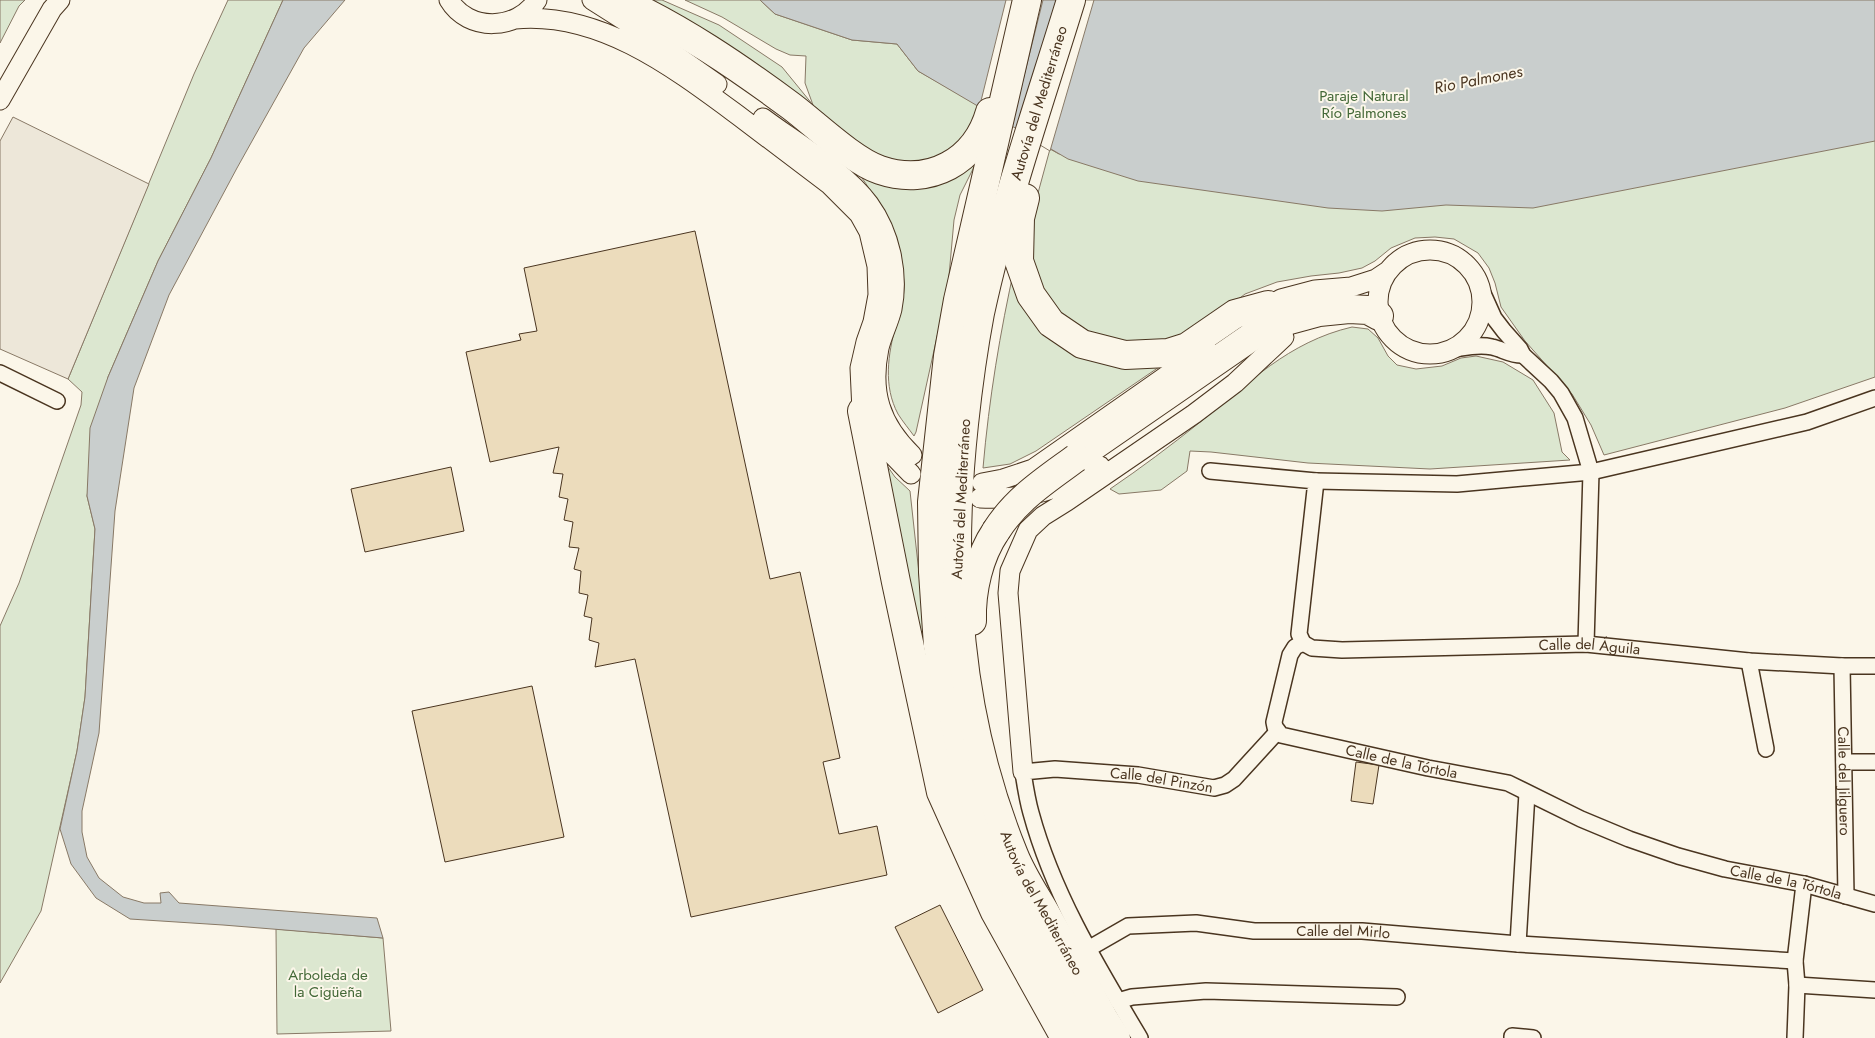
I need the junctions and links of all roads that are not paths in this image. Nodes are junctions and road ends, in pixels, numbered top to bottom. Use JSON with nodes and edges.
{"nodes":[{"id":1,"x":60,"y":0,"type":"edge"},
{"id":2,"x":449,"y":0,"type":"edge"},
{"id":3,"x":537,"y":0,"type":"edge"},
{"id":4,"x":592,"y":0,"type":"edge"},
{"id":5,"x":620,"y":0,"type":"edge"},
{"id":6,"x":1072,"y":0,"type":"edge"},
{"id":7,"x":1027,"y":1,"type":"edge"},
{"id":8,"x":515,"y":19,"type":"junction"},
{"id":9,"x":0,"y":100,"type":"edge"},
{"id":10,"x":984,"y":147,"type":"junction"},
{"id":11,"x":1023,"y":155,"type":"junction"},
{"id":12,"x":1388,"y":271,"type":"junction"},
{"id":13,"x":1481,"y":289,"type":"junction"},
{"id":14,"x":1268,"y":305,"type":"junction"},
{"id":15,"x":1382,"y":321,"type":"junction"},
{"id":16,"x":1284,"y":337,"type":"junction"},
{"id":17,"x":1455,"y":349,"type":"junction"},
{"id":18,"x":1523,"y":355,"type":"junction"},
{"id":19,"x":0,"y":373,"type":"edge"},
{"id":20,"x":1875,"y":398,"type":"edge"},
{"id":21,"x":57,"y":401,"type":"dead end"},
{"id":22,"x":862,"y":411,"type":"junction"},
{"id":23,"x":912,"y":455,"type":"dead end"},
{"id":24,"x":1210,"y":471,"type":"dead end"},
{"id":25,"x":1591,"y":472,"type":"junction"},
{"id":26,"x":911,"y":474,"type":"dead end"},
{"id":27,"x":1316,"y":481,"type":"junction"},
{"id":28,"x":1302,"y":643,"type":"junction"},
{"id":29,"x":1586,"y":644,"type":"junction"},
{"id":30,"x":1749,"y":661,"type":"junction"},
{"id":31,"x":1842,"y":666,"type":"junction"},
{"id":32,"x":1875,"y":666,"type":"edge"},
{"id":33,"x":970,"y":713,"type":"junction"},
{"id":34,"x":1277,"y":732,"type":"junction"},
{"id":35,"x":1766,"y":749,"type":"dead end"},
{"id":36,"x":1844,"y":762,"type":"junction"},
{"id":37,"x":1875,"y":762,"type":"edge"},
{"id":38,"x":1023,"y":772,"type":"junction"},
{"id":39,"x":1527,"y":793,"type":"junction"},
{"id":40,"x":1804,"y":884,"type":"junction"},
{"id":41,"x":1846,"y":896,"type":"junction"},
{"id":42,"x":1875,"y":904,"type":"edge"},
{"id":43,"x":1518,"y":944,"type":"junction"},
{"id":44,"x":1088,"y":949,"type":"junction"},
{"id":45,"x":1795,"y":961,"type":"junction"},
{"id":46,"x":1797,"y":985,"type":"junction"},
{"id":47,"x":1875,"y":990,"type":"edge"},
{"id":48,"x":1397,"y":997,"type":"dead end"},
{"id":49,"x":1118,"y":1001,"type":"junction"},
{"id":50,"x":1065,"y":1038,"type":"edge"},
{"id":51,"x":1086,"y":1038,"type":"edge"},
{"id":52,"x":1116,"y":1038,"type":"edge"},
{"id":53,"x":1140,"y":1038,"type":"edge"},
{"id":54,"x":1512,"y":1038,"type":"edge"},
{"id":55,"x":1533,"y":1038,"type":"edge"},
{"id":56,"x":1795,"y":1038,"type":"edge"}],
"edges":[{"from":1,"to":9,"type":"street"},
{"from":2,"to":8,"type":"street"},
{"from":3,"to":8,"type":"street"},
{"from":4,"to":23,"type":"street"},
{"from":5,"to":10,"type":"highway"},
{"from":6,"to":11,"type":"highway","name":"Autovía del Mediterráneo"},
{"from":7,"to":10,"type":"highway"},
{"from":8,"to":22,"type":"street"},
{"from":10,"to":51,"type":"highway","name":"Autovía del Mediterráneo"},
{"from":11,"to":14,"type":"highway"},
{"from":11,"to":33,"type":"highway","name":"Autovía del Mediterráneo"},
{"from":12,"to":13,"type":"street"},
{"from":12,"to":14,"type":"street"},
{"from":12,"to":15,"type":"street"},
{"from":13,"to":17,"type":"street"},
{"from":13,"to":18,"type":"street"},
{"from":14,"to":16,"type":"street"},
{"from":15,"to":16,"type":"street"},
{"from":15,"to":17,"type":"street"},
{"from":15,"to":33,"type":"highway","bridge":true},
{"from":16,"to":38,"type":"street"},
{"from":17,"to":18,"type":"street"},
{"from":18,"to":25,"type":"street"},
{"from":19,"to":21,"type":"street"},
{"from":20,"to":25,"type":"street"},
{"from":22,"to":26,"type":"street"},
{"from":22,"to":50,"type":"highway"},
{"from":24,"to":27,"type":"street"},
{"from":25,"to":27,"type":"street"},
{"from":25,"to":29,"type":"street"},
{"from":27,"to":28,"type":"street"},
{"from":28,"to":29,"type":"street","name":"Calle del Águila"},
{"from":28,"to":34,"type":"street"},
{"from":29,"to":30,"type":"street","name":"Calle del Águila"},
{"from":30,"to":31,"type":"street","name":"Calle del Águila"},
{"from":30,"to":35,"type":"street"},
{"from":31,"to":32,"type":"street","name":"Calle del Águila"},
{"from":31,"to":36,"type":"street","name":"Calle del Jilguero"},
{"from":33,"to":52,"type":"highway","name":"Autovía del Mediterráneo"},
{"from":34,"to":38,"type":"street","name":"Calle del Pinzón"},
{"from":34,"to":39,"type":"street","name":"Calle de la Tórtola"},
{"from":36,"to":37,"type":"street"},
{"from":36,"to":41,"type":"street","name":"Calle del Jilguero"},
{"from":38,"to":44,"type":"street"},
{"from":39,"to":40,"type":"street","name":"Calle de la Tórtola"},
{"from":39,"to":43,"type":"street"},
{"from":40,"to":41,"type":"street","name":"Calle de la Tórtola"},
{"from":40,"to":45,"type":"street"},
{"from":41,"to":42,"type":"street","name":"Calle de la Tórtola"},
{"from":43,"to":44,"type":"street","name":"Calle del Mirlo"},
{"from":43,"to":45,"type":"street","name":"Calle del Mirlo"},
{"from":44,"to":49,"type":"street"},
{"from":45,"to":46,"type":"street"},
{"from":46,"to":47,"type":"street"},
{"from":46,"to":56,"type":"street"},
{"from":48,"to":49,"type":"street"},
{"from":49,"to":53,"type":"street"},
{"from":54,"to":55,"type":"street"}]}
